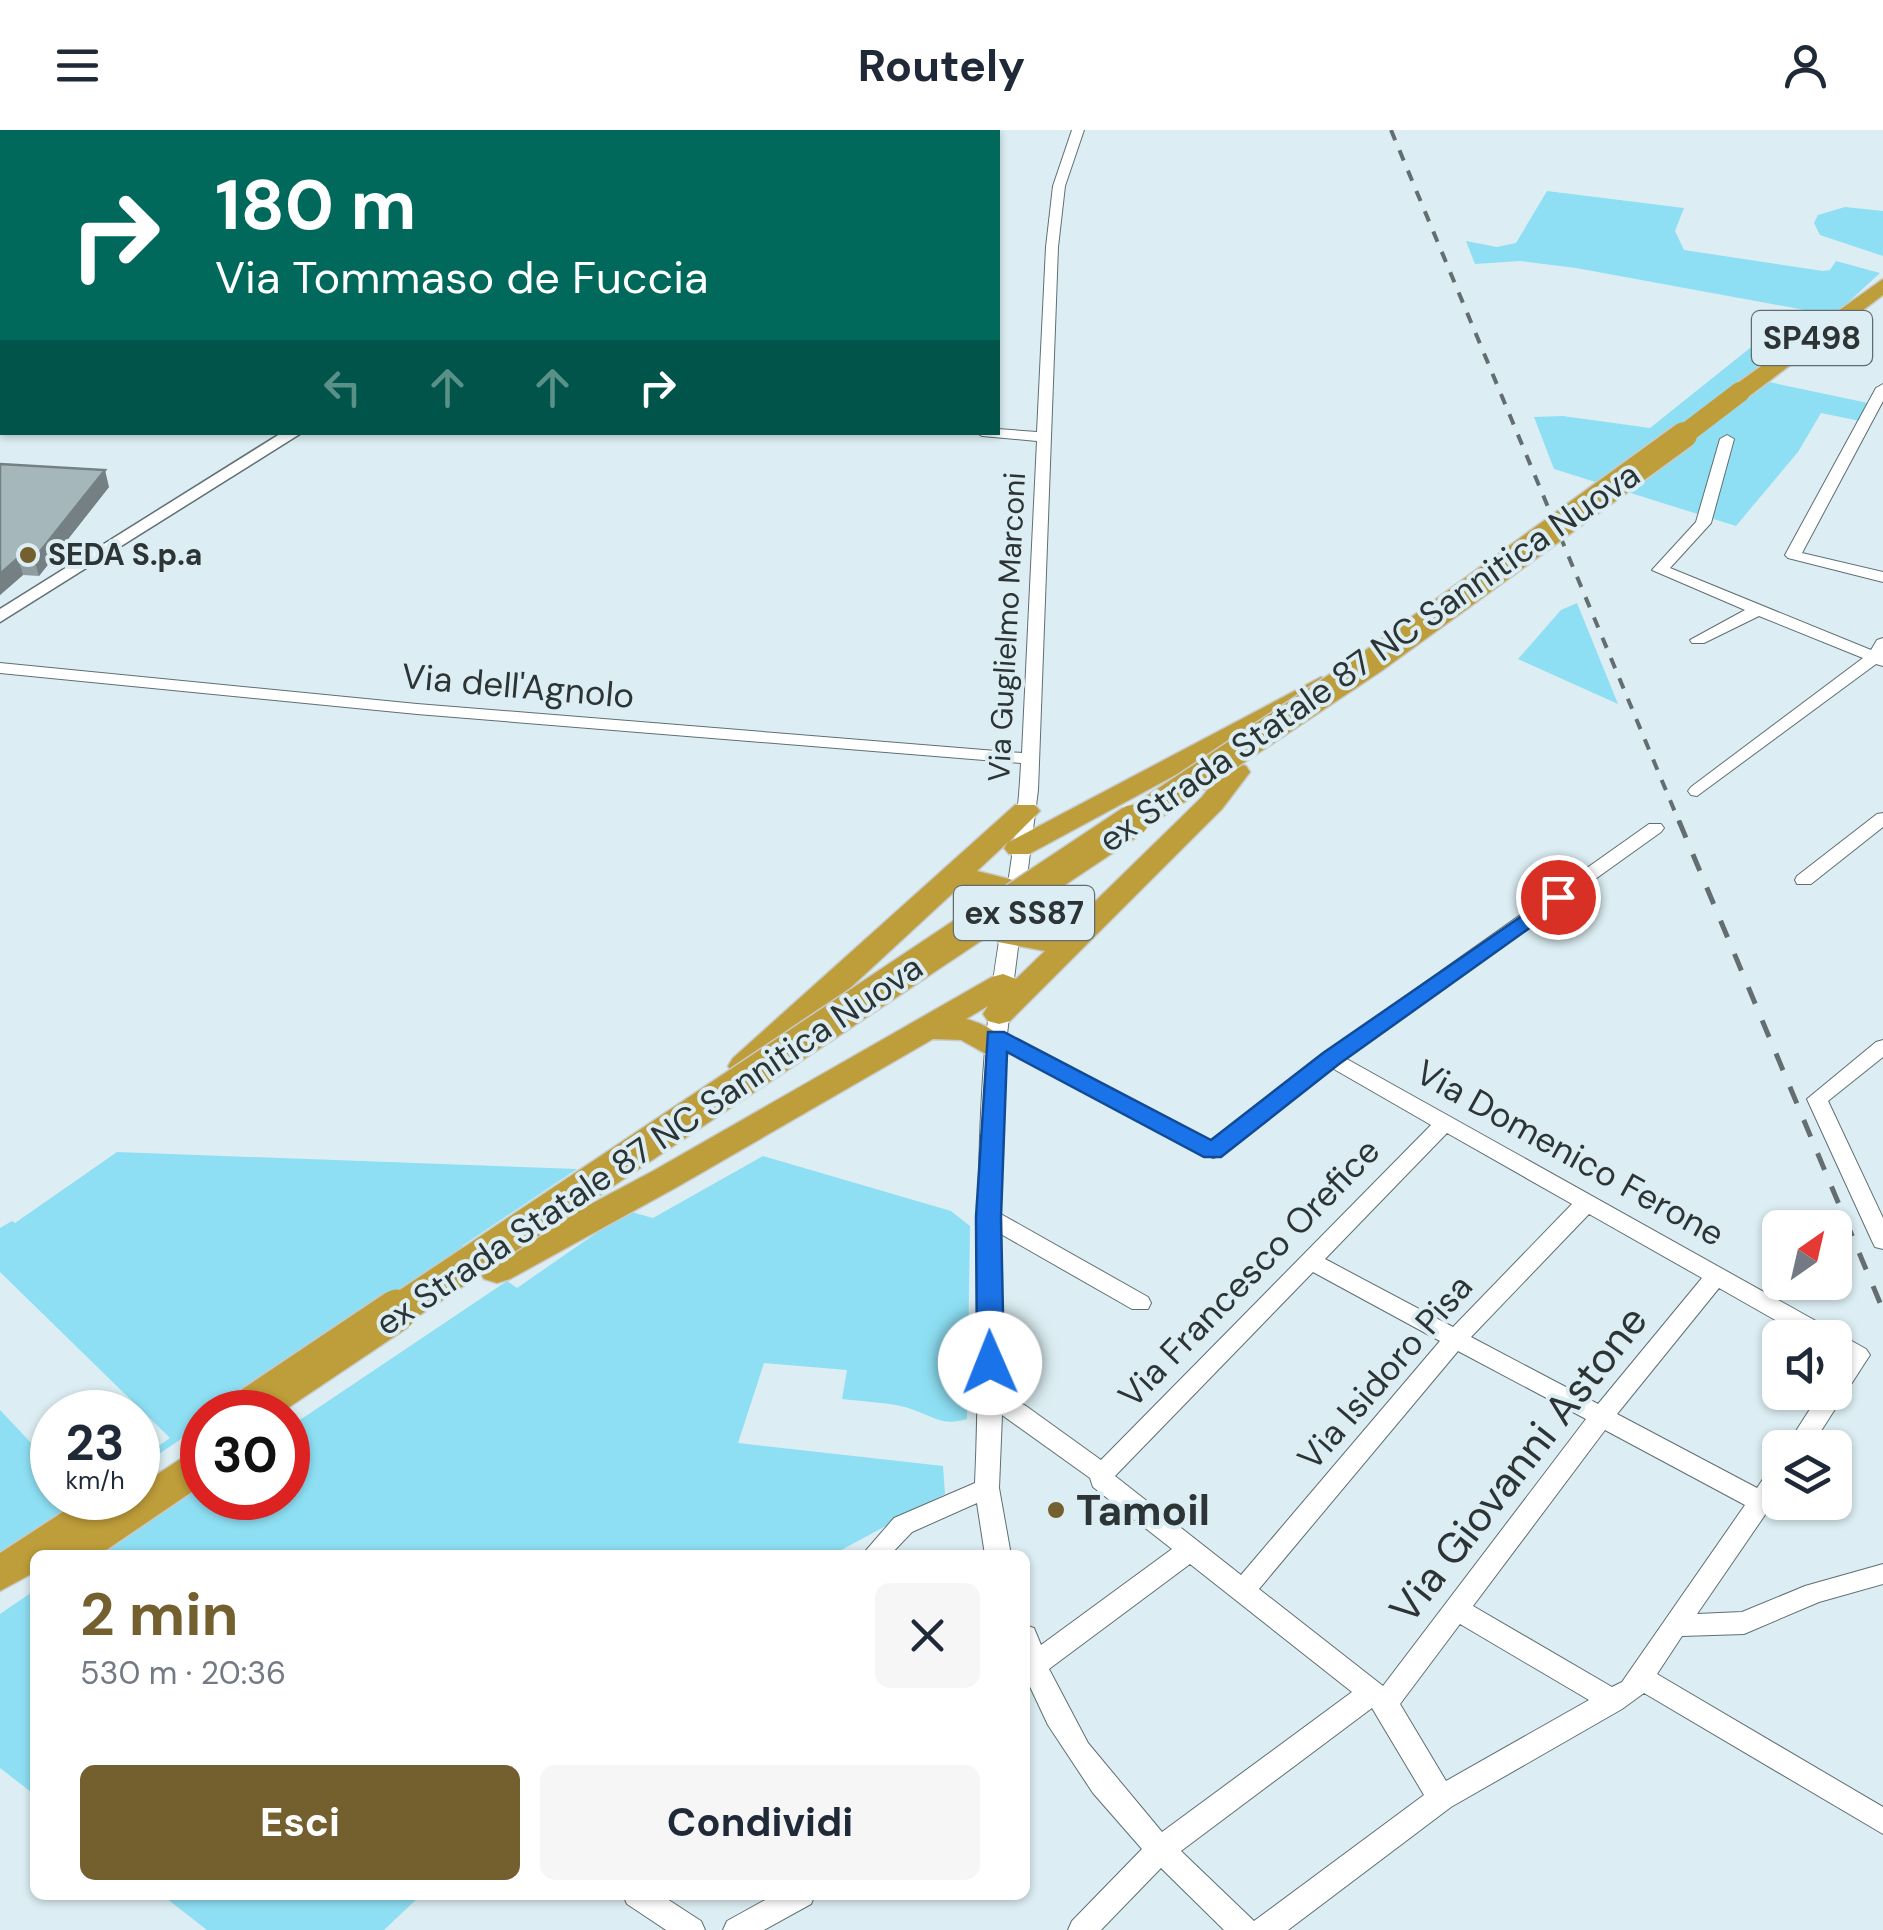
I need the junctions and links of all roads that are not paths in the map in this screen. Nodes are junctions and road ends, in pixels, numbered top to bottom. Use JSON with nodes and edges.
{"nodes":[{"id":1,"x":1078,"y":130,"type":"edge"},
{"id":2,"x":1883,"y":285,"type":"edge"},
{"id":3,"x":1883,"y":300,"type":"edge"},
{"id":4,"x":1883,"y":388,"type":"edge"},
{"id":5,"x":1747,"y":394,"type":"junction"},
{"id":6,"x":1000,"y":433,"type":"edge"},
{"id":7,"x":290,"y":435,"type":"edge"},
{"id":8,"x":1044,"y":437,"type":"junction"},
{"id":9,"x":1727,"y":439,"type":"dead end"},
{"id":10,"x":1883,"y":577,"type":"edge"},
{"id":11,"x":1756,"y":611,"type":"junction"},
{"id":12,"x":0,"y":616,"type":"edge"},
{"id":13,"x":1698,"y":640,"type":"dead end"},
{"id":14,"x":1880,"y":654,"type":"edge"},
{"id":15,"x":1378,"y":657,"type":"junction"},
{"id":16,"x":0,"y":668,"type":"edge"},
{"id":17,"x":1031,"y":758,"type":"junction"},
{"id":18,"x":1236,"y":772,"type":"junction"},
{"id":19,"x":1697,"y":791,"type":"dead end"},
{"id":20,"x":1027,"y":801,"type":"junction"},
{"id":21,"x":1103,"y":803,"type":"junction"},
{"id":22,"x":1883,"y":818,"type":"edge"},
{"id":23,"x":1656,"y":828,"type":"dead end"},
{"id":24,"x":1019,"y":848,"type":"junction"},
{"id":25,"x":1804,"y":880,"type":"dead end"},
{"id":26,"x":947,"y":884,"type":"junction"},
{"id":27,"x":1014,"y":888,"type":"junction"},
{"id":28,"x":1086,"y":929,"type":"junction"},
{"id":29,"x":1009,"y":942,"type":"junction"},
{"id":30,"x":998,"y":1021,"type":"junction"},
{"id":31,"x":927,"y":1028,"type":"junction"},
{"id":32,"x":1883,"y":1047,"type":"edge"},
{"id":33,"x":1331,"y":1059,"type":"junction"},
{"id":34,"x":1446,"y":1122,"type":"junction"},
{"id":35,"x":607,"y":1173,"type":"junction"},
{"id":36,"x":1586,"y":1204,"type":"junction"},
{"id":37,"x":988,"y":1217,"type":"junction"},
{"id":38,"x":1881,"y":1227,"type":"edge"},
{"id":39,"x":1310,"y":1261,"type":"junction"},
{"id":40,"x":497,"y":1270,"type":"junction"},
{"id":41,"x":1716,"y":1276,"type":"junction"},
{"id":42,"x":1140,"y":1303,"type":"dead end"},
{"id":43,"x":1795,"y":1320,"type":"edge"},
{"id":44,"x":1454,"y":1340,"type":"junction"},
{"id":45,"x":278,"y":1390,"type":"edge"},
{"id":46,"x":310,"y":1393,"type":"edge"},
{"id":47,"x":991,"y":1399,"type":"junction"},
{"id":48,"x":1602,"y":1416,"type":"junction"},
{"id":49,"x":1102,"y":1474,"type":"junction"},
{"id":50,"x":180,"y":1480,"type":"edge"},
{"id":51,"x":988,"y":1488,"type":"junction"},
{"id":52,"x":1762,"y":1502,"type":"joint"},
{"id":53,"x":82,"y":1520,"type":"edge"},
{"id":54,"x":37,"y":1550,"type":"edge"},
{"id":55,"x":74,"y":1550,"type":"edge"},
{"id":56,"x":880,"y":1550,"type":"edge"},
{"id":57,"x":997,"y":1550,"type":"edge"},
{"id":58,"x":1190,"y":1550,"type":"junction"},
{"id":59,"x":30,"y":1554,"type":"edge"},
{"id":60,"x":0,"y":1574,"type":"edge"},
{"id":61,"x":1883,"y":1574,"type":"edge"},
{"id":62,"x":30,"y":1579,"type":"edge"},
{"id":63,"x":1242,"y":1592,"type":"junction"},
{"id":64,"x":0,"y":1599,"type":"edge"},
{"id":65,"x":1456,"y":1608,"type":"junction"},
{"id":66,"x":1676,"y":1626,"type":"junction"},
{"id":67,"x":1640,"y":1676,"type":"junction"},
{"id":68,"x":1033,"y":1678,"type":"edge"},
{"id":69,"x":1378,"y":1699,"type":"junction"},
{"id":70,"x":1612,"y":1701,"type":"junction"},
{"id":71,"x":1441,"y":1798,"type":"junction"},
{"id":72,"x":1883,"y":1822,"type":"edge"},
{"id":73,"x":1159,"y":1851,"type":"junction"},
{"id":74,"x":645,"y":1900,"type":"edge"},
{"id":75,"x":793,"y":1900,"type":"edge"},
{"id":76,"x":691,"y":1930,"type":"edge"},
{"id":77,"x":737,"y":1930,"type":"edge"},
{"id":78,"x":1082,"y":1930,"type":"edge"},
{"id":79,"x":1244,"y":1930,"type":"edge"},
{"id":80,"x":1265,"y":1930,"type":"edge"}],
"edges":[{"from":1,"to":8,"type":"street","name":"Via Guglielmo Marconi"},
{"from":2,"to":5,"type":"highway","name":"ex Strada Statale 87 NC Sannitica Nuova","number":"SP498"},
{"from":3,"to":5,"type":"highway","name":"ex Strada Statale 87 NC Sannitica Nuova","number":"ex SS87"},
{"from":4,"to":10,"type":"street"},
{"from":5,"to":15,"type":"highway","name":"ex Strada Statale 87 NC Sannitica Nuova","number":"ex SS87","bridge":true},
{"from":5,"to":18,"type":"highway","name":"ex Strada Statale 87 NC Sannitica Nuova","number":"ex SS87"},
{"from":6,"to":8,"type":"street"},
{"from":7,"to":12,"type":"street"},
{"from":8,"to":17,"type":"street","name":"Via Guglielmo Marconi"},
{"from":9,"to":11,"type":"street"},
{"from":11,"to":13,"type":"street"},
{"from":11,"to":14,"type":"street"},
{"from":14,"to":19,"type":"street"},
{"from":15,"to":21,"type":"highway","bridge":true},
{"from":15,"to":35,"type":"highway","name":"ex Strada Statale 87 NC Sannitica Nuova","number":"ex SS87","bridge":true},
{"from":16,"to":17,"type":"street","name":"Via dell'Agnolo"},
{"from":17,"to":20,"type":"street","name":"Via Guglielmo Marconi"},
{"from":18,"to":28,"type":"highway"},
{"from":18,"to":40,"type":"highway","name":"ex Strada Statale 87 NC Sannitica Nuova","number":"ex SS87"},
{"from":20,"to":21,"type":"highway"},
{"from":20,"to":24,"type":"street","name":"Via Guglielmo Marconi"},
{"from":20,"to":26,"type":"highway"},
{"from":21,"to":24,"type":"highway"},
{"from":22,"to":25,"type":"street"},
{"from":23,"to":33,"type":"street"},
{"from":24,"to":27,"type":"street","name":"Via Guglielmo Marconi"},
{"from":26,"to":27,"type":"highway"},
{"from":26,"to":35,"type":"highway","bridge":true},
{"from":27,"to":29,"type":"street","name":"Via Guglielmo Marconi"},
{"from":28,"to":29,"type":"highway"},
{"from":28,"to":30,"type":"highway"},
{"from":29,"to":30,"type":"street","name":"Via Guglielmo Marconi"},
{"from":30,"to":31,"type":"highway"},
{"from":30,"to":31,"type":"highway"},
{"from":30,"to":33,"type":"street"},
{"from":30,"to":37,"type":"street","name":"Via Guglielmo Marconi"},
{"from":31,"to":40,"type":"highway"},
{"from":32,"to":38,"type":"street"},
{"from":33,"to":34,"type":"street","name":"Via Domenico Ferone"},
{"from":34,"to":36,"type":"street","name":"Via Domenico Ferone"},
{"from":34,"to":39,"type":"street","name":"Via Francesco Orefice"},
{"from":35,"to":45,"type":"highway","name":"ex Strada Statale 87 NC Sannitica Nuova","number":"ex SS87","bridge":true},
{"from":36,"to":41,"type":"street","name":"Via Domenico Ferone"},
{"from":36,"to":44,"type":"street","name":"Via Isidoro Pisa"},
{"from":37,"to":42,"type":"street"},
{"from":37,"to":47,"type":"street","name":"Via Guglielmo Marconi"},
{"from":39,"to":44,"type":"street"},
{"from":39,"to":49,"type":"street","name":"Via Francesco Orefice"},
{"from":40,"to":46,"type":"highway","name":"ex Strada Statale 87 NC Sannitica Nuova","number":"ex SS87"},
{"from":41,"to":43,"type":"street","name":"Via Domenico Ferone"},
{"from":41,"to":48,"type":"street","name":"Via Giovanni Astone"},
{"from":44,"to":48,"type":"street"},
{"from":44,"to":63,"type":"street","name":"Via Isidoro Pisa"},
{"from":47,"to":49,"type":"street"},
{"from":47,"to":51,"type":"street","name":"Via Guglielmo Marconi"},
{"from":48,"to":52,"type":"street"},
{"from":48,"to":65,"type":"street","name":"Via Giovanni Astone"},
{"from":49,"to":58,"type":"street"},
{"from":50,"to":55,"type":"highway"},
{"from":51,"to":56,"type":"street"},
{"from":51,"to":57,"type":"street","name":"Via Guglielmo Marconi"},
{"from":52,"to":66,"type":"street"},
{"from":53,"to":54,"type":"highway"},
{"from":58,"to":63,"type":"street"},
{"from":58,"to":68,"type":"street"},
{"from":59,"to":60,"type":"highway"},
{"from":61,"to":66,"type":"street"},
{"from":62,"to":64,"type":"highway"},
{"from":63,"to":69,"type":"street"},
{"from":65,"to":69,"type":"street","name":"Via Giovanni Astone"},
{"from":65,"to":70,"type":"street"},
{"from":66,"to":67,"type":"street"},
{"from":67,"to":70,"type":"street"},
{"from":67,"to":72,"type":"street"},
{"from":68,"to":73,"type":"street"},
{"from":69,"to":71,"type":"street"},
{"from":69,"to":73,"type":"street","name":"Via Giovanni Astone"},
{"from":70,"to":71,"type":"street"},
{"from":71,"to":80,"type":"street"},
{"from":73,"to":78,"type":"street","name":"Via Giovanni Astone"},
{"from":73,"to":79,"type":"street"},
{"from":74,"to":76,"type":"street"},
{"from":75,"to":77,"type":"street"}]}
